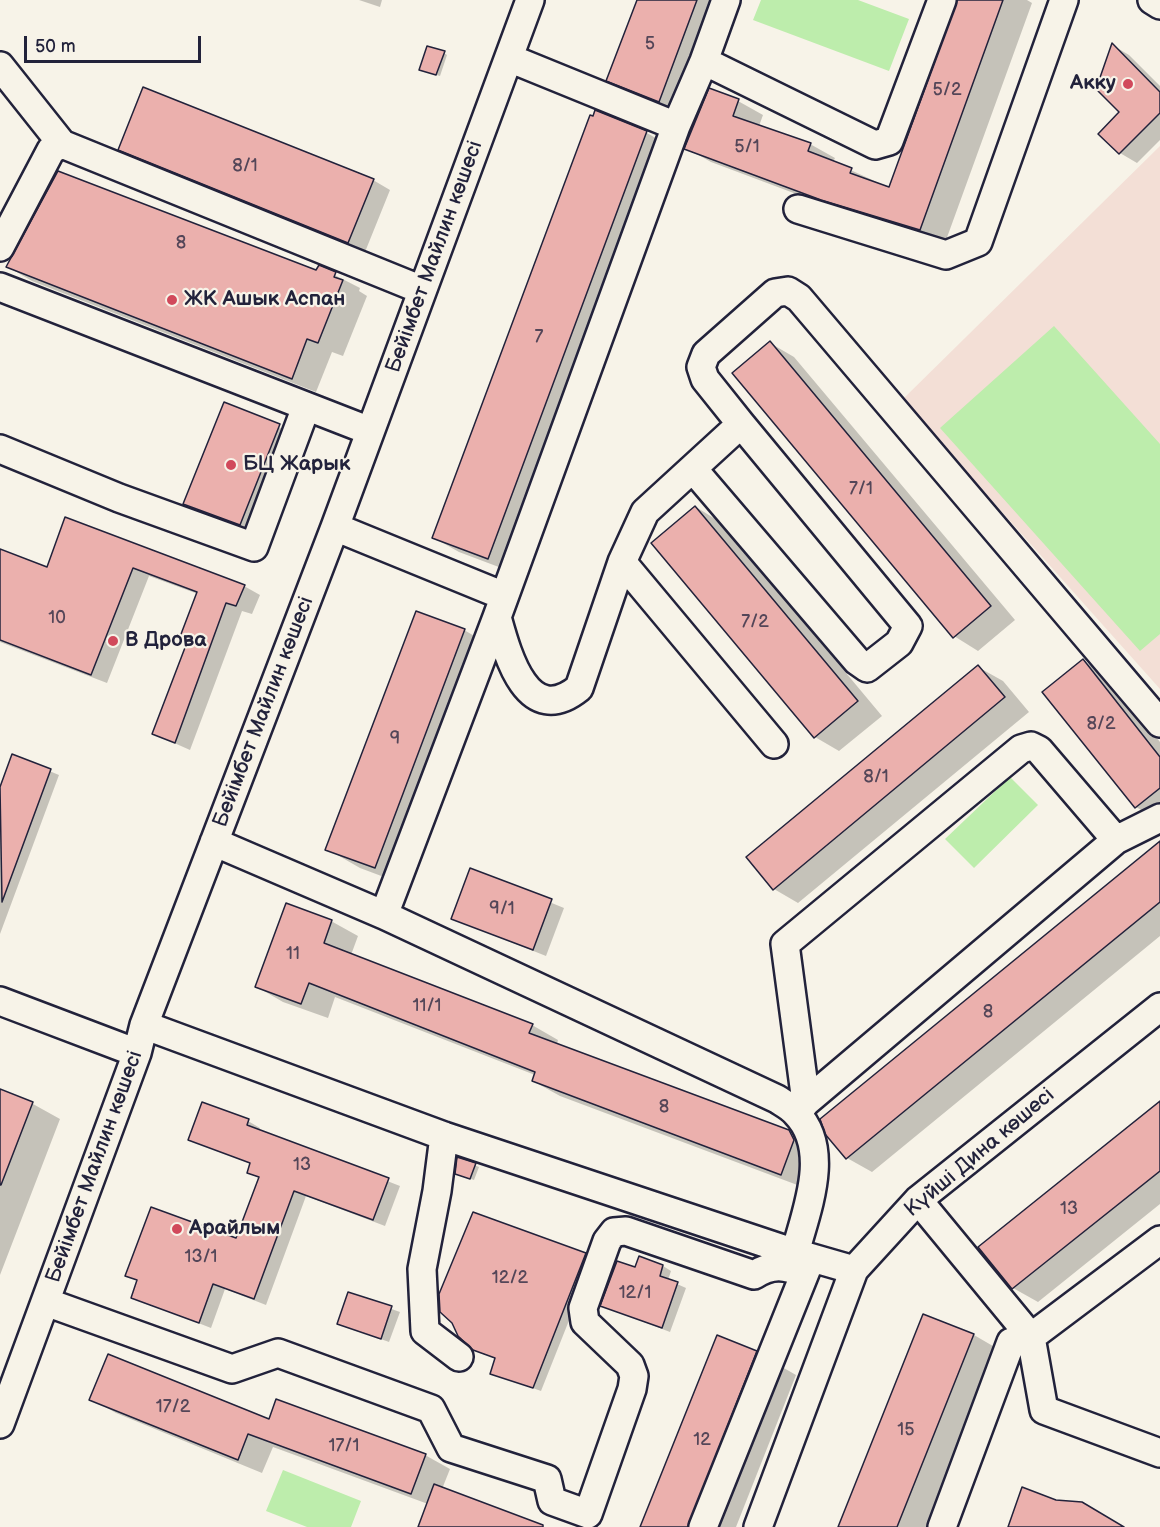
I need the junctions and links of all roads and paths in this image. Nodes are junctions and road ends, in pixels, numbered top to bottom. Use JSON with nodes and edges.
{"nodes":[{"id":1,"x":530,"y":0,"type":"edge"},
{"id":2,"x":726,"y":0,"type":"edge"},
{"id":3,"x":942,"y":0,"type":"edge"},
{"id":4,"x":1064,"y":0,"type":"edge"},
{"id":5,"x":1152,"y":0,"type":"edge"},
{"id":6,"x":1160,"y":5,"type":"edge"},
{"id":7,"x":509,"y":58,"type":"junction"},
{"id":8,"x":704,"y":61,"type":"junction"},
{"id":9,"x":0,"y":66,"type":"edge"},
{"id":10,"x":676,"y":126,"type":"junction"},
{"id":11,"x":62,"y":144,"type":"junction"},
{"id":12,"x":798,"y":209,"type":"dead end"},
{"id":13,"x":0,"y":247,"type":"edge"},
{"id":14,"x":0,"y":287,"type":"edge"},
{"id":15,"x":422,"y":290,"type":"junction"},
{"id":16,"x":306,"y":407,"type":"junction"},
{"id":17,"x":741,"y":424,"type":"junction"},
{"id":18,"x":370,"y":431,"type":"junction"},
{"id":19,"x":0,"y":449,"type":"edge"},
{"id":20,"x":693,"y":469,"type":"junction"},
{"id":21,"x":335,"y":527,"type":"junction"},
{"id":22,"x":622,"y":562,"type":"junction"},
{"id":23,"x":500,"y":607,"type":"junction"},
{"id":24,"x":1160,"y":723,"type":"edge"},
{"id":25,"x":774,"y":744,"type":"dead end"},
{"id":26,"x":1160,"y":818,"type":"edge"},
{"id":27,"x":1116,"y":840,"type":"junction"},
{"id":28,"x":214,"y":842,"type":"junction"},
{"id":29,"x":384,"y":915,"type":"junction"},
{"id":30,"x":0,"y":1000,"type":"edge"},
{"id":31,"x":1160,"y":1007,"type":"edge"},
{"id":32,"x":144,"y":1025,"type":"junction"},
{"id":33,"x":136,"y":1053,"type":"junction"},
{"id":34,"x":802,"y":1107,"type":"junction"},
{"id":35,"x":444,"y":1136,"type":"junction"},
{"id":36,"x":918,"y":1200,"type":"junction"},
{"id":37,"x":1160,"y":1240,"type":"edge"},
{"id":38,"x":804,"y":1261,"type":"junction"},
{"id":39,"x":854,"y":1270,"type":"junction"},
{"id":40,"x":46,"y":1302,"type":"junction"},
{"id":41,"x":1031,"y":1337,"type":"junction"},
{"id":42,"x":459,"y":1357,"type":"dead end"},
{"id":43,"x":0,"y":1424,"type":"edge"},
{"id":44,"x":1160,"y":1453,"type":"edge"},
{"id":45,"x":588,"y":1520,"type":"edge"},
{"id":46,"x":703,"y":1527,"type":"edge"},
{"id":47,"x":758,"y":1527,"type":"edge"},
{"id":48,"x":942,"y":1527,"type":"edge"}],
"edges":[{"from":1,"to":7,"type":"street","name":"Бейімбет Майлин көшесі"},
{"from":2,"to":8,"type":"street"},
{"from":3,"to":8,"type":"street"},
{"from":4,"to":12,"type":"street"},
{"from":5,"to":6,"type":"street"},
{"from":7,"to":10,"type":"street"},
{"from":7,"to":15,"type":"street","name":"Бейімбет Майлин көшесі"},
{"from":8,"to":10,"type":"street"},
{"from":9,"to":11,"type":"street"},
{"from":10,"to":23,"type":"street"},
{"from":11,"to":13,"type":"street"},
{"from":11,"to":15,"type":"street"},
{"from":14,"to":16,"type":"street"},
{"from":15,"to":18,"type":"street","name":"Бейімбет Майлин көшесі"},
{"from":16,"to":18,"type":"street"},
{"from":16,"to":19,"type":"street"},
{"from":17,"to":20,"type":"street"},
{"from":17,"to":20,"type":"street"},
{"from":17,"to":24,"type":"street"},
{"from":18,"to":21,"type":"street","name":"Бейімбет Майлин көшесі"},
{"from":20,"to":22,"type":"street"},
{"from":21,"to":23,"type":"street"},
{"from":21,"to":28,"type":"street","name":"Бейімбет Майлин көшесі"},
{"from":22,"to":23,"type":"street"},
{"from":22,"to":25,"type":"street"},
{"from":23,"to":29,"type":"street"},
{"from":26,"to":27,"type":"street"},
{"from":27,"to":34,"type":"street"},
{"from":27,"to":34,"type":"street"},
{"from":28,"to":29,"type":"street"},
{"from":28,"to":32,"type":"street","name":"Бейімбет Майлин көшесі"},
{"from":29,"to":34,"type":"street"},
{"from":30,"to":33,"type":"street"},
{"from":31,"to":36,"type":"street","name":"Күйші Дина көшесі"},
{"from":32,"to":33,"type":"street","name":"Бейімбет Майлин көшесі"},
{"from":32,"to":35,"type":"street"},
{"from":33,"to":40,"type":"street","name":"Бейімбет Майлин көшесі"},
{"from":34,"to":38,"type":"street"},
{"from":35,"to":38,"type":"street"},
{"from":35,"to":42,"type":"street"},
{"from":36,"to":39,"type":"street","name":"Күйші Дина көшесі"},
{"from":36,"to":41,"type":"street"},
{"from":37,"to":41,"type":"street"},
{"from":38,"to":39,"type":"street"},
{"from":38,"to":45,"type":"street"},
{"from":38,"to":46,"type":"street"},
{"from":39,"to":47,"type":"street","name":"Күйші Дина көшесі"},
{"from":40,"to":43,"type":"street","name":"Бейімбет Майлин көшесі"},
{"from":40,"to":45,"type":"street"},
{"from":41,"to":44,"type":"street"},
{"from":41,"to":48,"type":"street"}]}
